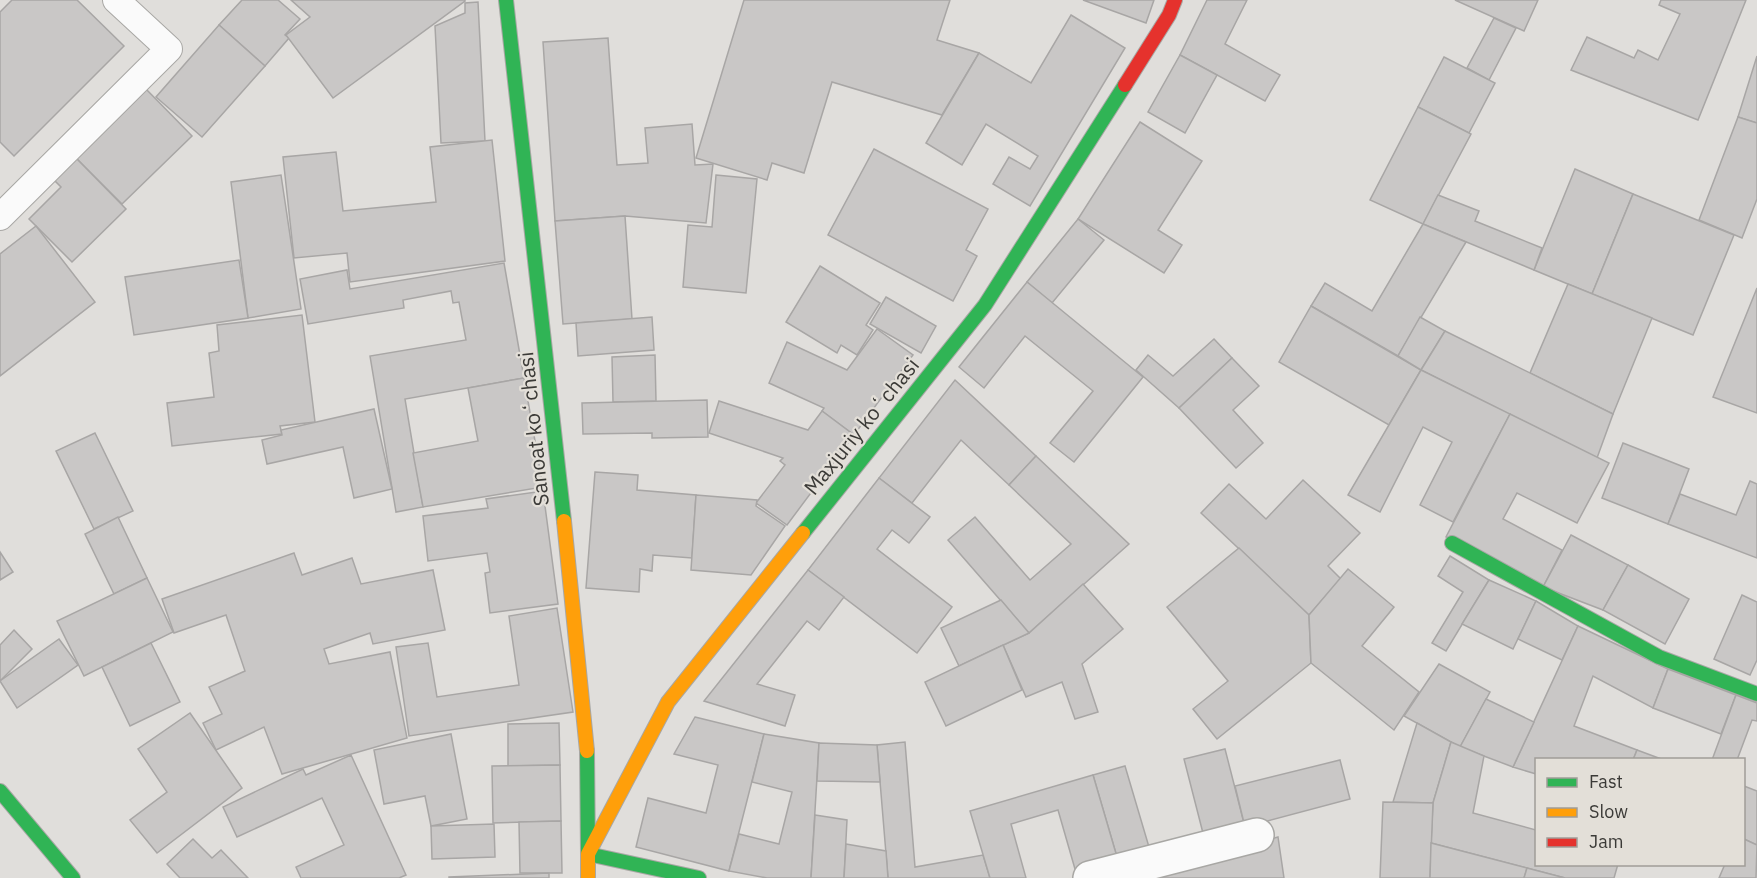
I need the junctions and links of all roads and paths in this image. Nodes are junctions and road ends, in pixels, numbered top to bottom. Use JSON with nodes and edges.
{"nodes":[{"id":1,"x":116,"y":0,"type":"edge"},
{"id":2,"x":506,"y":0,"type":"edge"},
{"id":3,"x":1175,"y":0,"type":"edge"},
{"id":4,"x":0,"y":217,"type":"edge"},
{"id":5,"x":1452,"y":543,"type":"dead end"},
{"id":6,"x":1757,"y":694,"type":"edge"},
{"id":7,"x":0,"y":791,"type":"edge"},
{"id":8,"x":1257,"y":835,"type":"dead end"},
{"id":9,"x":588,"y":854,"type":"junction"},
{"id":10,"x":73,"y":878,"type":"edge"},
{"id":11,"x":588,"y":878,"type":"edge"},
{"id":12,"x":699,"y":878,"type":"edge"},
{"id":13,"x":1090,"y":878,"type":"edge"}],
"edges":[{"from":1,"to":4,"type":"lane"},
{"from":2,"to":9,"type":"street","name":"Sanoat koʻchasi"},
{"from":3,"to":9,"type":"street","name":"Maxjuriy koʻchasi"},
{"from":5,"to":6,"type":"street"},
{"from":7,"to":10,"type":"street"},
{"from":8,"to":13,"type":"street"},
{"from":9,"to":11,"type":"street","name":"Maxjuriy koʻchasi"},
{"from":9,"to":12,"type":"street"}]}
